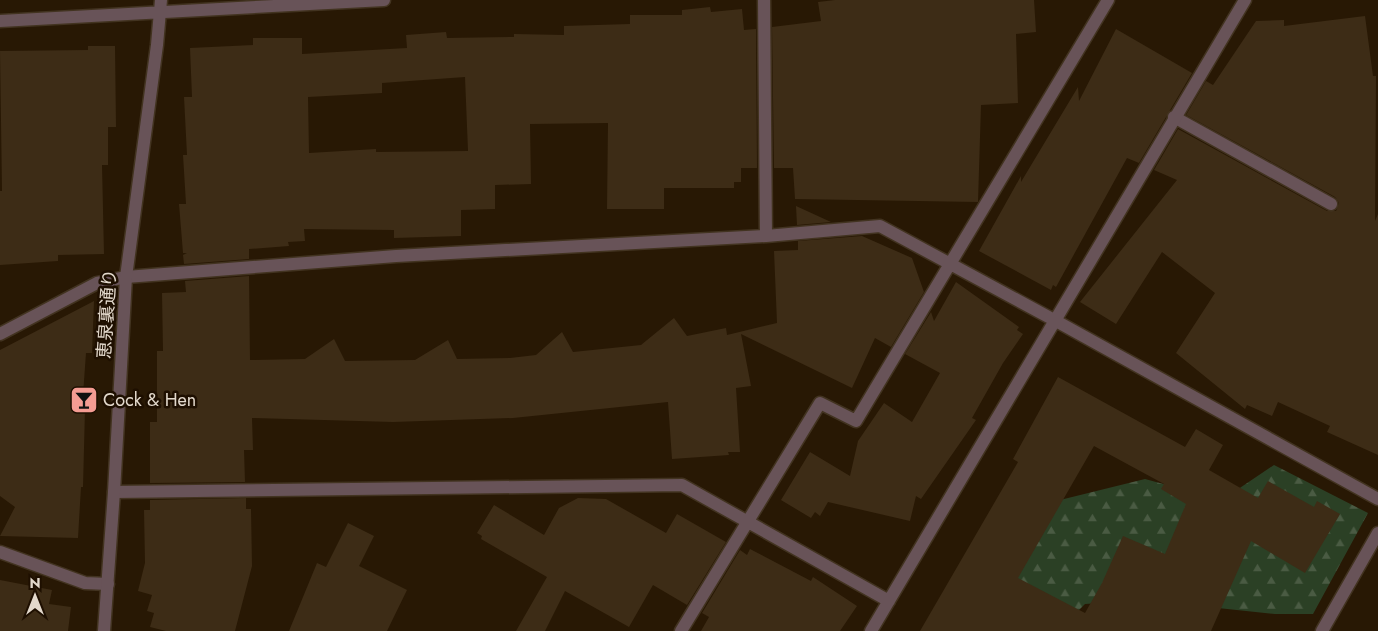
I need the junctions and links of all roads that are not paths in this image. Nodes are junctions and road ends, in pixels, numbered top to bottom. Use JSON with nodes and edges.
{"nodes":[{"id":1,"x":160,"y":0,"type":"edge"},
{"id":2,"x":384,"y":0,"type":"edge"},
{"id":3,"x":764,"y":0,"type":"edge"},
{"id":4,"x":1108,"y":0,"type":"edge"},
{"id":5,"x":1245,"y":0,"type":"edge"},
{"id":6,"x":161,"y":14,"type":"junction"},
{"id":7,"x":0,"y":21,"type":"edge"},
{"id":8,"x":1174,"y":117,"type":"junction"},
{"id":9,"x":1331,"y":204,"type":"dead end"},
{"id":10,"x":766,"y":236,"type":"junction"},
{"id":11,"x":950,"y":264,"type":"junction"},
{"id":12,"x":126,"y":277,"type":"junction"},
{"id":13,"x":1056,"y":320,"type":"junction"},
{"id":14,"x":0,"y":334,"type":"edge"},
{"id":15,"x":114,"y":492,"type":"junction"},
{"id":16,"x":1378,"y":500,"type":"edge"},
{"id":17,"x":747,"y":521,"type":"junction"},
{"id":18,"x":1378,"y":532,"type":"edge"},
{"id":19,"x":0,"y":552,"type":"edge"},
{"id":20,"x":108,"y":584,"type":"junction"},
{"id":21,"x":889,"y":601,"type":"junction"},
{"id":22,"x":104,"y":631,"type":"edge"},
{"id":23,"x":681,"y":631,"type":"edge"},
{"id":24,"x":871,"y":631,"type":"edge"},
{"id":25,"x":1322,"y":631,"type":"edge"}],
"edges":[{"from":1,"to":6,"type":"street","name":"恵泉裏通り"},
{"from":2,"to":6,"type":"street"},
{"from":3,"to":10,"type":"street"},
{"from":4,"to":11,"type":"street"},
{"from":5,"to":8,"type":"street"},
{"from":6,"to":7,"type":"street"},
{"from":6,"to":12,"type":"street","name":"恵泉裏通り"},
{"from":8,"to":9,"type":"street"},
{"from":8,"to":13,"type":"street"},
{"from":10,"to":11,"type":"street"},
{"from":10,"to":12,"type":"street"},
{"from":11,"to":13,"type":"street"},
{"from":11,"to":17,"type":"street"},
{"from":12,"to":14,"type":"street"},
{"from":12,"to":15,"type":"street","name":"恵泉裏通り"},
{"from":13,"to":16,"type":"street"},
{"from":13,"to":21,"type":"street"},
{"from":15,"to":17,"type":"street"},
{"from":15,"to":20,"type":"street","name":"恵泉裏通り"},
{"from":17,"to":21,"type":"street"},
{"from":17,"to":23,"type":"street"},
{"from":18,"to":25,"type":"street"},
{"from":19,"to":20,"type":"street"},
{"from":20,"to":22,"type":"street","name":"恵泉裏通り"},
{"from":21,"to":24,"type":"street"}]}
